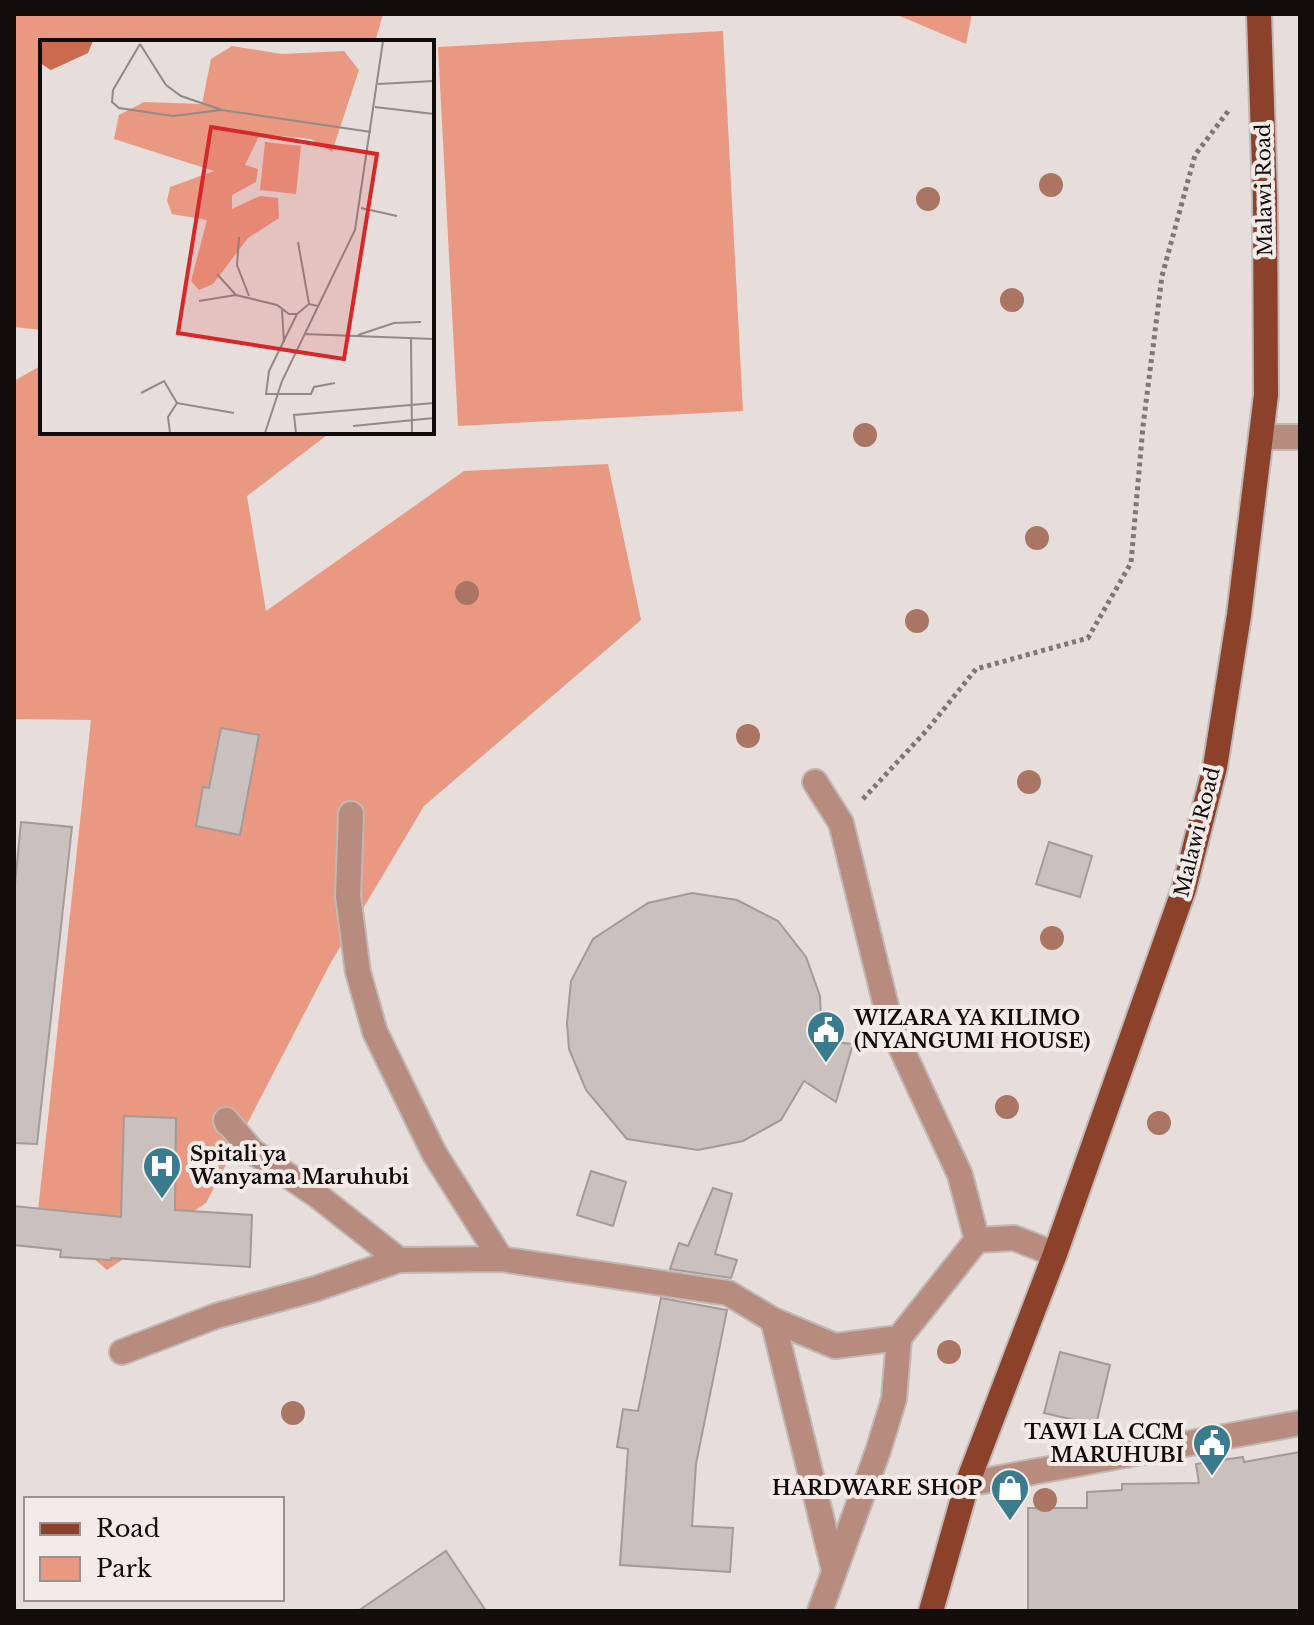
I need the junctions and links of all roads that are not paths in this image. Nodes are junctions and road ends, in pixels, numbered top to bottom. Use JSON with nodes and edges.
{"nodes":[{"id":1,"x":1259,"y":14,"type":"edge"},
{"id":2,"x":1261,"y":437,"type":"junction"},
{"id":3,"x":1300,"y":437,"type":"edge"},
{"id":4,"x":815,"y":782,"type":"dead end"},
{"id":5,"x":351,"y":814,"type":"dead end"},
{"id":6,"x":227,"y":1123,"type":"dead end"},
{"id":7,"x":977,"y":1240,"type":"junction"},
{"id":8,"x":1055,"y":1254,"type":"junction"},
{"id":9,"x":501,"y":1259,"type":"junction"},
{"id":10,"x":399,"y":1260,"type":"junction"},
{"id":11,"x":773,"y":1320,"type":"junction"},
{"id":12,"x":899,"y":1338,"type":"junction"},
{"id":13,"x":122,"y":1352,"type":"dead end"},
{"id":14,"x":1300,"y":1423,"type":"edge"},
{"id":15,"x":967,"y":1484,"type":"junction"},
{"id":16,"x":834,"y":1570,"type":"junction"},
{"id":17,"x":820,"y":1611,"type":"edge"},
{"id":18,"x":931,"y":1611,"type":"edge"}],
"edges":[{"from":1,"to":2,"type":"main road","name":"Malawi Road"},
{"from":2,"to":3,"type":"street"},
{"from":2,"to":8,"type":"main road","name":"Malawi Road"},
{"from":4,"to":7,"type":"street"},
{"from":5,"to":9,"type":"street"},
{"from":6,"to":10,"type":"street"},
{"from":7,"to":8,"type":"street"},
{"from":7,"to":12,"type":"street"},
{"from":8,"to":15,"type":"main road","name":"Malawi Road"},
{"from":9,"to":10,"type":"street"},
{"from":9,"to":11,"type":"street"},
{"from":10,"to":13,"type":"street"},
{"from":11,"to":12,"type":"street"},
{"from":11,"to":16,"type":"street"},
{"from":12,"to":16,"type":"street"},
{"from":14,"to":15,"type":"street"},
{"from":15,"to":18,"type":"main road","name":"Malawi Road"},
{"from":16,"to":17,"type":"street"}]}
